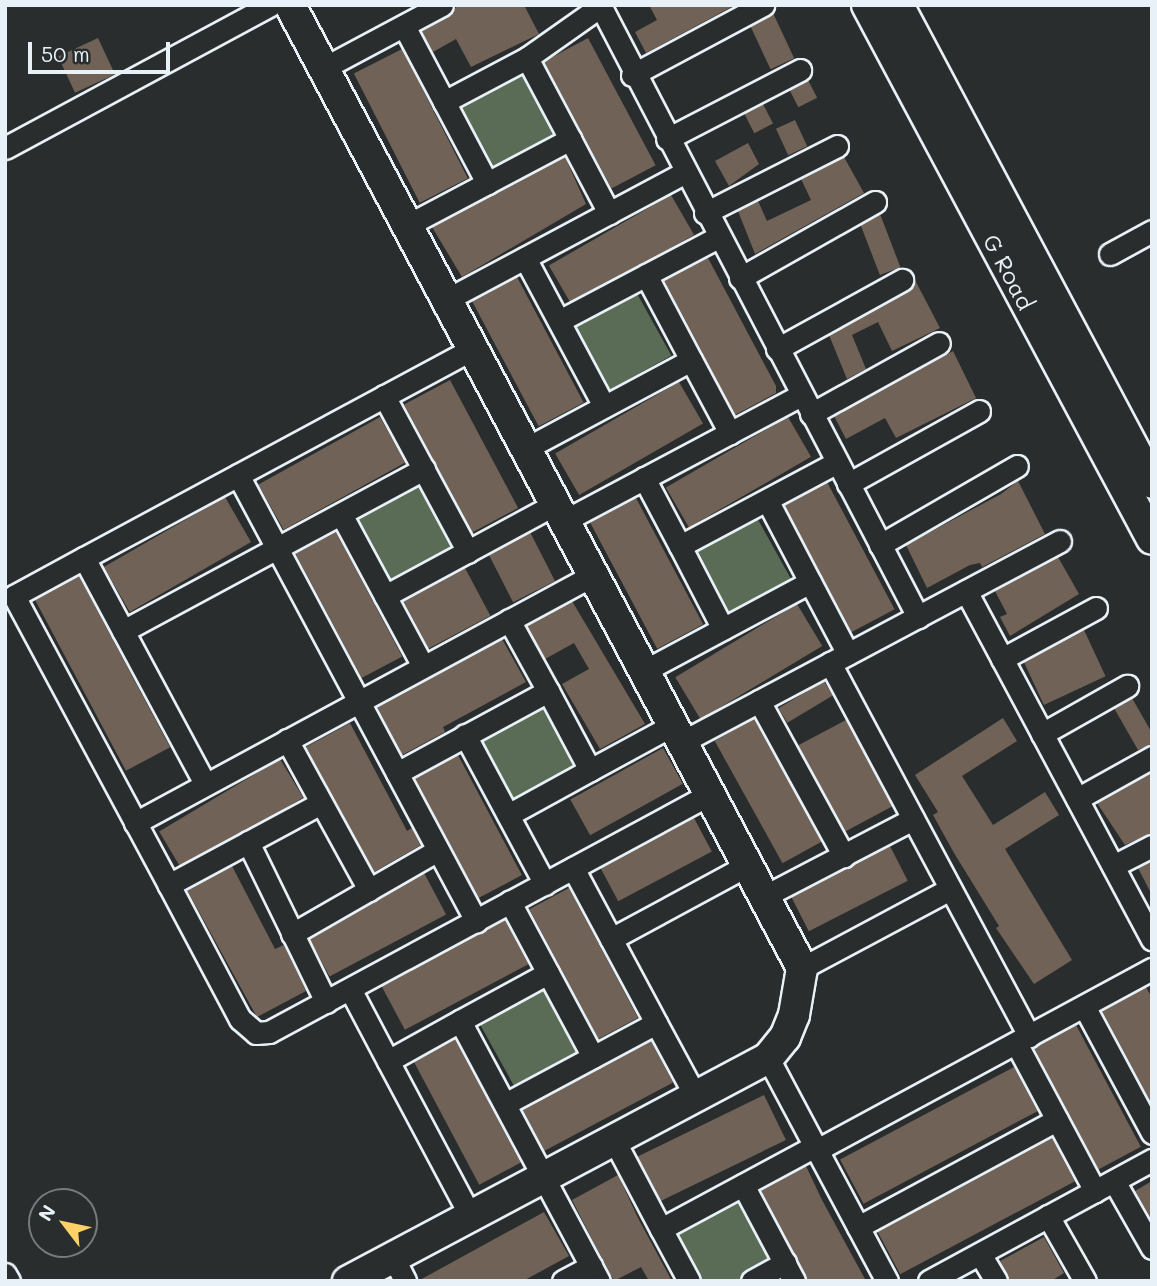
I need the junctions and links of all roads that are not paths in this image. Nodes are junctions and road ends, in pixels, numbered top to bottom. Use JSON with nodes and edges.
{"nodes":[{"id":1,"x":271,"y":5,"type":"edge"},
{"id":2,"x":290,"y":5,"type":"edge"},
{"id":3,"x":442,"y":5,"type":"edge"},
{"id":4,"x":763,"y":5,"type":"edge"},
{"id":5,"x":867,"y":5,"type":"edge"},
{"id":6,"x":898,"y":5,"type":"edge"},
{"id":7,"x":600,"y":6,"type":"edge"},
{"id":8,"x":404,"y":26,"type":"junction"},
{"id":9,"x":527,"y":58,"type":"junction"},
{"id":10,"x":322,"y":69,"type":"junction"},
{"id":11,"x":800,"y":70,"type":"dead end"},
{"id":12,"x":632,"y":75,"type":"junction"},
{"id":13,"x":444,"y":102,"type":"junction"},
{"id":14,"x":570,"y":139,"type":"junction"},
{"id":15,"x":667,"y":139,"type":"junction"},
{"id":16,"x":837,"y":146,"type":"dead end"},
{"id":17,"x":5,"y":148,"type":"edge"},
{"id":18,"x":684,"y":173,"type":"junction"},
{"id":19,"x":487,"y":183,"type":"junction"},
{"id":20,"x":875,"y":202,"type":"dead end"},
{"id":21,"x":609,"y":213,"type":"junction"},
{"id":22,"x":705,"y":213,"type":"junction"},
{"id":23,"x":406,"y":226,"type":"junction"},
{"id":24,"x":1152,"y":231,"type":"edge"},
{"id":25,"x":718,"y":237,"type":"junction"},
{"id":26,"x":1110,"y":254,"type":"dead end"},
{"id":27,"x":526,"y":258,"type":"junction"},
{"id":28,"x":646,"y":275,"type":"junction"},
{"id":29,"x":740,"y":278,"type":"junction"},
{"id":30,"x":902,"y":280,"type":"dead end"},
{"id":31,"x":446,"y":300,"type":"junction"},
{"id":32,"x":559,"y":321,"type":"junction"},
{"id":33,"x":939,"y":343,"type":"dead end"},
{"id":34,"x":472,"y":349,"type":"junction"},
{"id":35,"x":777,"y":349,"type":"junction"},
{"id":36,"x":691,"y":360,"type":"junction"},
{"id":37,"x":384,"y":396,"type":"junction"},
{"id":38,"x":806,"y":404,"type":"junction"},
{"id":39,"x":604,"y":406,"type":"junction"},
{"id":40,"x":979,"y":411,"type":"dead end"},
{"id":41,"x":730,"y":433,"type":"junction"},
{"id":42,"x":525,"y":449,"type":"junction"},
{"id":43,"x":836,"y":462,"type":"junction"},
{"id":44,"x":1017,"y":466,"type":"dead end"},
{"id":45,"x":424,"y":469,"type":"junction"},
{"id":46,"x":238,"y":475,"type":"junction"},
{"id":47,"x":644,"y":478,"type":"junction"},
{"id":48,"x":1152,"y":483,"type":"edge"},
{"id":49,"x":848,"y":484,"type":"junction"},
{"id":50,"x":767,"y":500,"type":"junction"},
{"id":51,"x":559,"y":512,"type":"junction"},
{"id":52,"x":341,"y":514,"type":"junction"},
{"id":53,"x":1152,"y":539,"type":"edge"},
{"id":54,"x":1060,"y":541,"type":"dead end"},
{"id":55,"x":880,"y":545,"type":"junction"},
{"id":56,"x":680,"y":546,"type":"junction"},
{"id":57,"x":277,"y":548,"type":"junction"},
{"id":58,"x":468,"y":552,"type":"junction"},
{"id":59,"x":84,"y":558,"type":"junction"},
{"id":60,"x":593,"y":575,"type":"junction"},
{"id":61,"x":810,"y":582,"type":"junction"},
{"id":62,"x":966,"y":591,"type":"junction"},
{"id":63,"x":10,"y":596,"type":"edge"},
{"id":64,"x":385,"y":596,"type":"junction"},
{"id":65,"x":1096,"y":608,"type":"dead end"},
{"id":66,"x":918,"y":617,"type":"junction"},
{"id":67,"x":509,"y":620,"type":"junction"},
{"id":68,"x":723,"y":629,"type":"junction"},
{"id":69,"x":123,"y":631,"type":"junction"},
{"id":70,"x":839,"y":659,"type":"junction"},
{"id":71,"x":1002,"y":659,"type":"junction"},
{"id":72,"x":423,"y":666,"type":"junction"},
{"id":73,"x":644,"y":671,"type":"junction"},
{"id":74,"x":1127,"y":686,"type":"dead end"},
{"id":75,"x":548,"y":691,"type":"junction"},
{"id":76,"x":358,"y":701,"type":"junction"},
{"id":77,"x":759,"y":701,"type":"junction"},
{"id":78,"x":678,"y":734,"type":"junction"},
{"id":79,"x":1042,"y":734,"type":"junction"},
{"id":80,"x":465,"y":736,"type":"junction"},
{"id":81,"x":287,"y":740,"type":"junction"},
{"id":82,"x":1152,"y":757,"type":"edge"},
{"id":83,"x":590,"y":770,"type":"junction"},
{"id":84,"x":397,"y":773,"type":"junction"},
{"id":85,"x":205,"y":784,"type":"junction"},
{"id":86,"x":710,"y":794,"type":"junction"},
{"id":87,"x":1077,"y":799,"type":"junction"},
{"id":88,"x":321,"y":803,"type":"junction"},
{"id":89,"x":508,"y":815,"type":"junction"},
{"id":90,"x":913,"y":819,"type":"junction"},
{"id":91,"x":135,"y":823,"type":"junction"},
{"id":92,"x":248,"y":842,"type":"junction"},
{"id":93,"x":1152,"y":846,"type":"edge"},
{"id":94,"x":438,"y":850,"type":"junction"},
{"id":95,"x":844,"y":856,"type":"junction"},
{"id":96,"x":748,"y":865,"type":"junction"},
{"id":97,"x":1113,"y":866,"type":"junction"},
{"id":98,"x":573,"y":868,"type":"junction"},
{"id":99,"x":545,"y":884,"type":"junction"},
{"id":100,"x":169,"y":885,"type":"junction"},
{"id":101,"x":950,"y":889,"type":"junction"},
{"id":102,"x":369,"y":890,"type":"junction"},
{"id":103,"x":765,"y":896,"type":"junction"},
{"id":104,"x":510,"y":902,"type":"junction"},
{"id":105,"x":476,"y":921,"type":"junction"},
{"id":106,"x":292,"y":934,"type":"junction"},
{"id":107,"x":1151,"y":937,"type":"edge"},
{"id":108,"x":611,"y":939,"type":"junction"},
{"id":109,"x":802,"y":968,"type":"junction"},
{"id":110,"x":1152,"y":970,"type":"edge"},
{"id":111,"x":548,"y":973,"type":"junction"},
{"id":112,"x":349,"y":989,"type":"junction"},
{"id":113,"x":326,"y":1002,"type":"junction"},
{"id":114,"x":1084,"y":1006,"type":"junction"},
{"id":115,"x":460,"y":1021,"type":"junction"},
{"id":116,"x":656,"y":1023,"type":"junction"},
{"id":117,"x":1022,"y":1039,"type":"junction"},
{"id":118,"x":593,"y":1057,"type":"junction"},
{"id":119,"x":768,"y":1058,"type":"junction"},
{"id":120,"x":388,"y":1060,"type":"junction"},
{"id":121,"x":696,"y":1097,"type":"junction"},
{"id":122,"x":505,"y":1104,"type":"junction"},
{"id":123,"x":1057,"y":1120,"type":"junction"},
{"id":124,"x":1152,"y":1133,"type":"edge"},
{"id":125,"x":614,"y":1140,"type":"junction"},
{"id":126,"x":816,"y":1148,"type":"junction"},
{"id":127,"x":1152,"y":1160,"type":"edge"},
{"id":128,"x":543,"y":1177,"type":"junction"},
{"id":129,"x":743,"y":1185,"type":"junction"},
{"id":130,"x":1104,"y":1186,"type":"junction"},
{"id":131,"x":470,"y":1215,"type":"junction"},
{"id":132,"x":1048,"y":1216,"type":"junction"},
{"id":133,"x":858,"y":1227,"type":"junction"},
{"id":134,"x":662,"y":1229,"type":"junction"},
{"id":135,"x":1152,"y":1248,"type":"edge"},
{"id":136,"x":980,"y":1254,"type":"junction"},
{"id":137,"x":399,"y":1269,"type":"edge"},
{"id":138,"x":790,"y":1272,"type":"edge"},
{"id":139,"x":595,"y":1273,"type":"edge"},
{"id":140,"x":5,"y":1274,"type":"edge"},
{"id":141,"x":9,"y":1281,"type":"edge"},
{"id":142,"x":348,"y":1281,"type":"edge"},
{"id":143,"x":563,"y":1281,"type":"edge"},
{"id":144,"x":689,"y":1281,"type":"edge"},
{"id":145,"x":752,"y":1281,"type":"edge"},
{"id":146,"x":887,"y":1281,"type":"edge"},
{"id":147,"x":929,"y":1281,"type":"edge"},
{"id":148,"x":996,"y":1281,"type":"edge"},
{"id":149,"x":1085,"y":1281,"type":"edge"}],
"edges":[{"from":1,"to":17,"type":"street"},
{"from":2,"to":10,"type":"street"},
{"from":3,"to":8,"type":"street"},
{"from":4,"to":12,"type":"street"},
{"from":5,"to":53,"type":"street","name":"G Road"},
{"from":6,"to":48,"type":"street","name":"G Road"},
{"from":7,"to":9,"type":"street"},
{"from":7,"to":12,"type":"street"},
{"from":8,"to":10,"type":"street"},
{"from":8,"to":13,"type":"street"},
{"from":9,"to":13,"type":"street"},
{"from":9,"to":14,"type":"street"},
{"from":10,"to":23,"type":"street"},
{"from":11,"to":15,"type":"street"},
{"from":12,"to":15,"type":"street"},
{"from":13,"to":19,"type":"street"},
{"from":14,"to":19,"type":"street"},
{"from":14,"to":21,"type":"street"},
{"from":15,"to":18,"type":"street"},
{"from":16,"to":22,"type":"street"},
{"from":18,"to":21,"type":"street"},
{"from":18,"to":22,"type":"street"},
{"from":19,"to":23,"type":"street"},
{"from":20,"to":29,"type":"street"},
{"from":21,"to":27,"type":"street"},
{"from":22,"to":25,"type":"street"},
{"from":23,"to":31,"type":"street"},
{"from":24,"to":26,"type":"street"},
{"from":25,"to":28,"type":"street"},
{"from":25,"to":29,"type":"street"},
{"from":27,"to":31,"type":"street"},
{"from":27,"to":32,"type":"street"},
{"from":28,"to":32,"type":"street"},
{"from":28,"to":36,"type":"street"},
{"from":29,"to":35,"type":"street"},
{"from":30,"to":35,"type":"street"},
{"from":31,"to":34,"type":"street"},
{"from":32,"to":39,"type":"street"},
{"from":33,"to":38,"type":"street"},
{"from":34,"to":37,"type":"street"},
{"from":34,"to":42,"type":"street"},
{"from":35,"to":38,"type":"street"},
{"from":36,"to":39,"type":"street"},
{"from":36,"to":41,"type":"street"},
{"from":37,"to":45,"type":"street"},
{"from":37,"to":46,"type":"street"},
{"from":38,"to":41,"type":"street"},
{"from":38,"to":43,"type":"street"},
{"from":39,"to":42,"type":"street"},
{"from":40,"to":49,"type":"street"},
{"from":41,"to":47,"type":"street"},
{"from":42,"to":51,"type":"street"},
{"from":43,"to":49,"type":"street"},
{"from":43,"to":50,"type":"street"},
{"from":44,"to":55,"type":"street"},
{"from":45,"to":52,"type":"street"},
{"from":45,"to":58,"type":"street"},
{"from":46,"to":57,"type":"street"},
{"from":46,"to":59,"type":"street"},
{"from":47,"to":51,"type":"street"},
{"from":47,"to":56,"type":"street"},
{"from":49,"to":55,"type":"street"},
{"from":50,"to":56,"type":"street"},
{"from":50,"to":61,"type":"street"},
{"from":51,"to":58,"type":"street"},
{"from":51,"to":60,"type":"street"},
{"from":52,"to":57,"type":"street"},
{"from":52,"to":64,"type":"street"},
{"from":54,"to":62,"type":"street"},
{"from":55,"to":66,"type":"street"},
{"from":56,"to":68,"type":"street"},
{"from":57,"to":69,"type":"street"},
{"from":57,"to":76,"type":"street"},
{"from":58,"to":64,"type":"street"},
{"from":59,"to":63,"type":"street"},
{"from":59,"to":69,"type":"street"},
{"from":60,"to":67,"type":"street"},
{"from":60,"to":73,"type":"street"},
{"from":61,"to":68,"type":"street"},
{"from":61,"to":70,"type":"street"},
{"from":62,"to":66,"type":"street"},
{"from":62,"to":71,"type":"street"},
{"from":63,"to":91,"type":"street"},
{"from":64,"to":72,"type":"street"},
{"from":65,"to":71,"type":"street"},
{"from":66,"to":70,"type":"street"},
{"from":67,"to":72,"type":"street"},
{"from":67,"to":75,"type":"street"},
{"from":68,"to":73,"type":"street"},
{"from":69,"to":85,"type":"street"},
{"from":70,"to":77,"type":"street"},
{"from":70,"to":90,"type":"street"},
{"from":71,"to":79,"type":"street"},
{"from":72,"to":76,"type":"street"},
{"from":73,"to":78,"type":"street"},
{"from":74,"to":79,"type":"street"},
{"from":75,"to":80,"type":"street"},
{"from":75,"to":83,"type":"street"},
{"from":76,"to":81,"type":"street"},
{"from":76,"to":84,"type":"street"},
{"from":77,"to":78,"type":"street"},
{"from":77,"to":95,"type":"street"},
{"from":78,"to":83,"type":"street"},
{"from":78,"to":86,"type":"street"},
{"from":79,"to":87,"type":"street"},
{"from":80,"to":84,"type":"street"},
{"from":80,"to":89,"type":"street"},
{"from":81,"to":85,"type":"street"},
{"from":81,"to":88,"type":"street"},
{"from":82,"to":87,"type":"street"},
{"from":83,"to":89,"type":"street"},
{"from":84,"to":94,"type":"street"},
{"from":85,"to":91,"type":"street"},
{"from":86,"to":96,"type":"street"},
{"from":86,"to":98,"type":"street"},
{"from":87,"to":97,"type":"street"},
{"from":88,"to":92,"type":"street"},
{"from":88,"to":102,"type":"street"},
{"from":89,"to":99,"type":"street"},
{"from":90,"to":95,"type":"street"},
{"from":90,"to":101,"type":"street"},
{"from":91,"to":100,"type":"street"},
{"from":92,"to":100,"type":"street"},
{"from":92,"to":106,"type":"street"},
{"from":93,"to":97,"type":"street"},
{"from":94,"to":102,"type":"street"},
{"from":94,"to":105,"type":"street"},
{"from":95,"to":103,"type":"street"},
{"from":96,"to":103,"type":"street"},
{"from":96,"to":108,"type":"street"},
{"from":97,"to":107,"type":"street"},
{"from":98,"to":99,"type":"street"},
{"from":98,"to":108,"type":"street"},
{"from":99,"to":104,"type":"street"},
{"from":100,"to":113,"type":"street"},
{"from":101,"to":109,"type":"street"},
{"from":101,"to":117,"type":"street"},
{"from":102,"to":106,"type":"street"},
{"from":103,"to":109,"type":"street"},
{"from":104,"to":105,"type":"street"},
{"from":104,"to":111,"type":"street"},
{"from":105,"to":112,"type":"street"},
{"from":106,"to":113,"type":"street"},
{"from":108,"to":116,"type":"street"},
{"from":109,"to":119,"type":"street"},
{"from":110,"to":114,"type":"street"},
{"from":111,"to":115,"type":"street"},
{"from":111,"to":118,"type":"street"},
{"from":112,"to":113,"type":"street"},
{"from":112,"to":120,"type":"street"},
{"from":114,"to":117,"type":"street"},
{"from":114,"to":124,"type":"street"},
{"from":115,"to":120,"type":"street"},
{"from":115,"to":122,"type":"street"},
{"from":116,"to":118,"type":"street"},
{"from":116,"to":121,"type":"street"},
{"from":117,"to":123,"type":"street"},
{"from":117,"to":126,"type":"street"},
{"from":118,"to":122,"type":"street"},
{"from":119,"to":121,"type":"street"},
{"from":119,"to":126,"type":"street"},
{"from":120,"to":131,"type":"street"},
{"from":121,"to":125,"type":"street"},
{"from":122,"to":128,"type":"street"},
{"from":123,"to":130,"type":"street"},
{"from":123,"to":133,"type":"street"},
{"from":125,"to":128,"type":"street"},
{"from":125,"to":134,"type":"street"},
{"from":126,"to":129,"type":"street"},
{"from":126,"to":133,"type":"street"},
{"from":127,"to":130,"type":"street"},
{"from":128,"to":131,"type":"street"},
{"from":128,"to":139,"type":"street"},
{"from":129,"to":134,"type":"street"},
{"from":129,"to":138,"type":"street"},
{"from":130,"to":132,"type":"street"},
{"from":130,"to":135,"type":"street"},
{"from":131,"to":137,"type":"street"},
{"from":132,"to":136,"type":"street"},
{"from":132,"to":149,"type":"street"},
{"from":133,"to":146,"type":"street"},
{"from":134,"to":144,"type":"street"},
{"from":136,"to":147,"type":"street"},
{"from":136,"to":148,"type":"street"},
{"from":137,"to":142,"type":"street"},
{"from":138,"to":145,"type":"street"},
{"from":139,"to":143,"type":"street"},
{"from":140,"to":141,"type":"street"}]}
